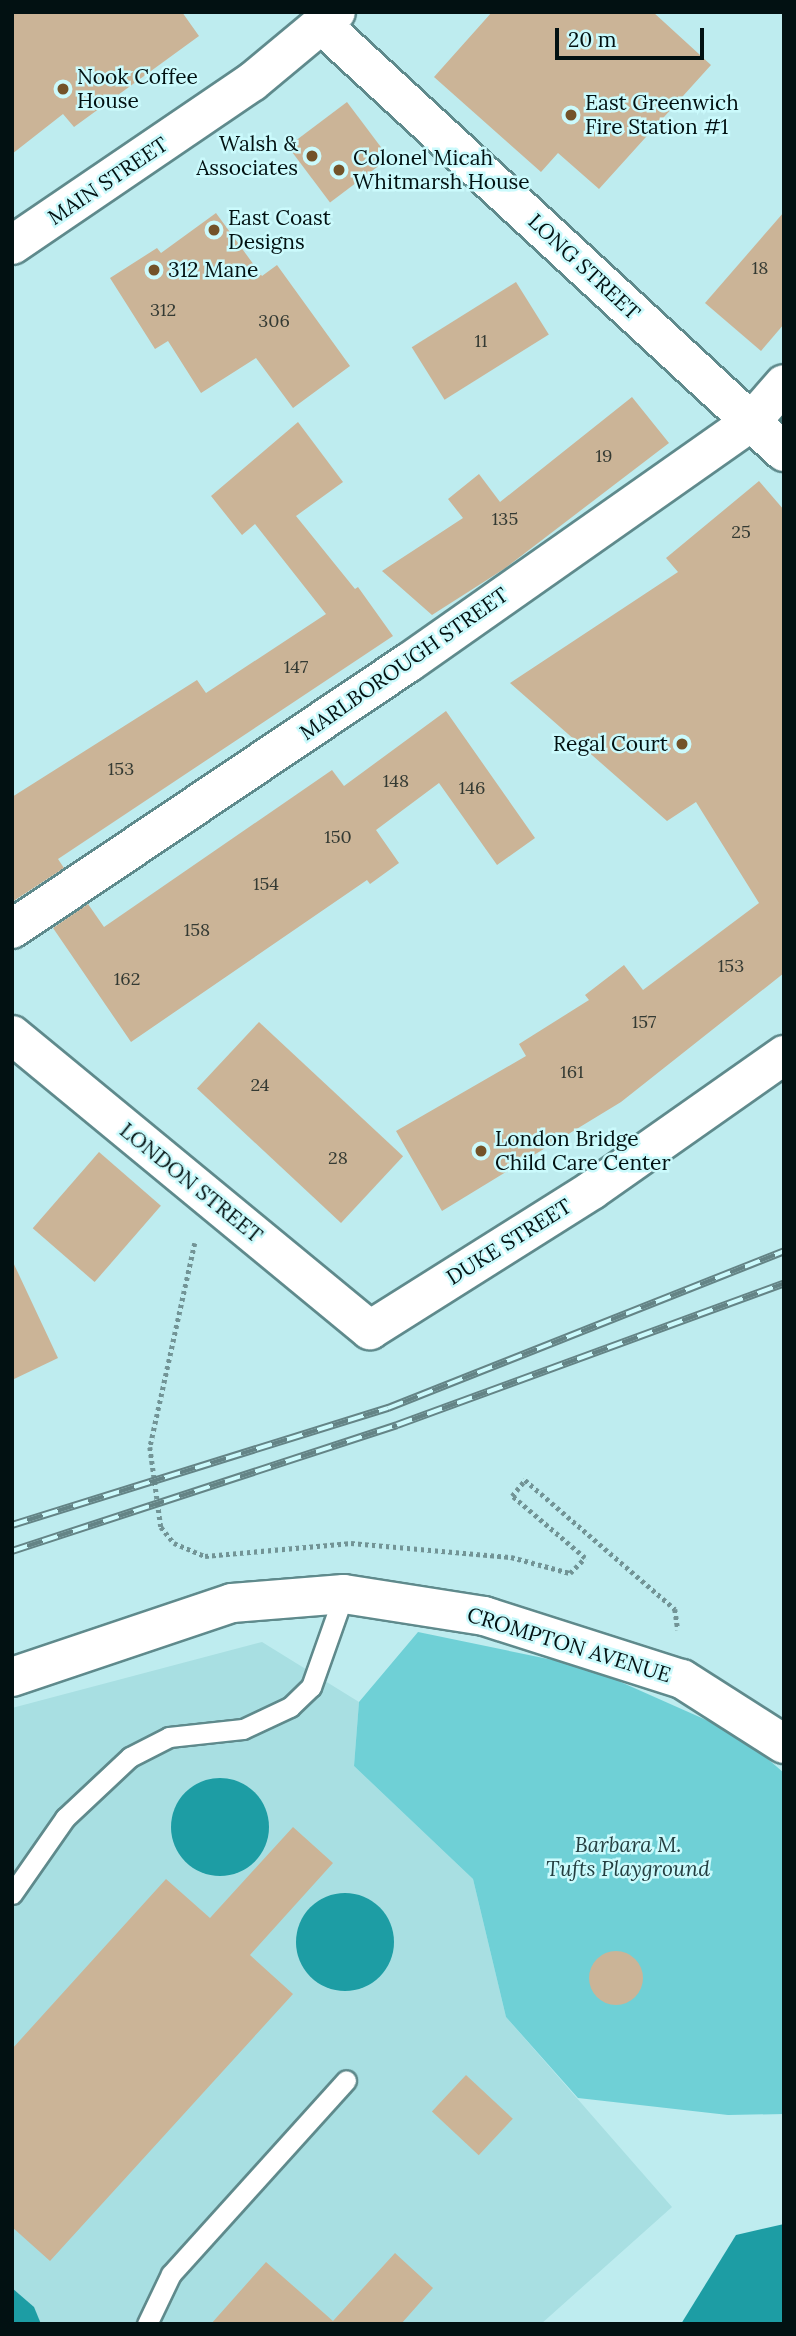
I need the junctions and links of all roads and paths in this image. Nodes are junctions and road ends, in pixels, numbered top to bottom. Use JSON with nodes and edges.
{"nodes":[{"id":1,"x":329,"y":19,"type":"edge"},
{"id":2,"x":12,"y":246,"type":"edge"},
{"id":3,"x":784,"y":384,"type":"edge"},
{"id":4,"x":751,"y":422,"type":"junction"},
{"id":5,"x":784,"y":452,"type":"edge"},
{"id":6,"x":12,"y":929,"type":"edge"},
{"id":7,"x":12,"y":1035,"type":"edge"},
{"id":8,"x":784,"y":1055,"type":"edge"},
{"id":9,"x":206,"y":1195,"type":"junction"},
{"id":10,"x":370,"y":1330,"type":"joint"},
{"id":11,"x":344,"y":1594,"type":"junction"},
{"id":12,"x":12,"y":1677,"type":"edge"},
{"id":13,"x":682,"y":1679,"type":"junction"},
{"id":14,"x":784,"y":1744,"type":"edge"},
{"id":15,"x":12,"y":1894,"type":"edge"},
{"id":16,"x":346,"y":2080,"type":"dead end"},
{"id":17,"x":147,"y":2324,"type":"edge"}],
"edges":[{"from":1,"to":2,"type":"street","name":"MAIN STREET"},
{"from":1,"to":4,"type":"street","name":"LONG STREET"},
{"from":3,"to":4,"type":"street","name":"MARLBOROUGH STREET"},
{"from":4,"to":5,"type":"street","name":"LONG STREET"},
{"from":4,"to":6,"type":"street","name":"MARLBOROUGH STREET"},
{"from":7,"to":9,"type":"street","name":"LONDON STREET"},
{"from":8,"to":10,"type":"street","name":"DUKE STREET"},
{"from":9,"to":10,"type":"street","name":"LONDON STREET"},
{"from":9,"to":13,"type":"path"},
{"from":11,"to":12,"type":"street","name":"CROMPTON AVENUE"},
{"from":11,"to":13,"type":"street","name":"CROMPTON AVENUE"},
{"from":11,"to":15,"type":"lane"},
{"from":13,"to":14,"type":"street","name":"CROMPTON AVENUE"},
{"from":16,"to":17,"type":"lane"}]}
